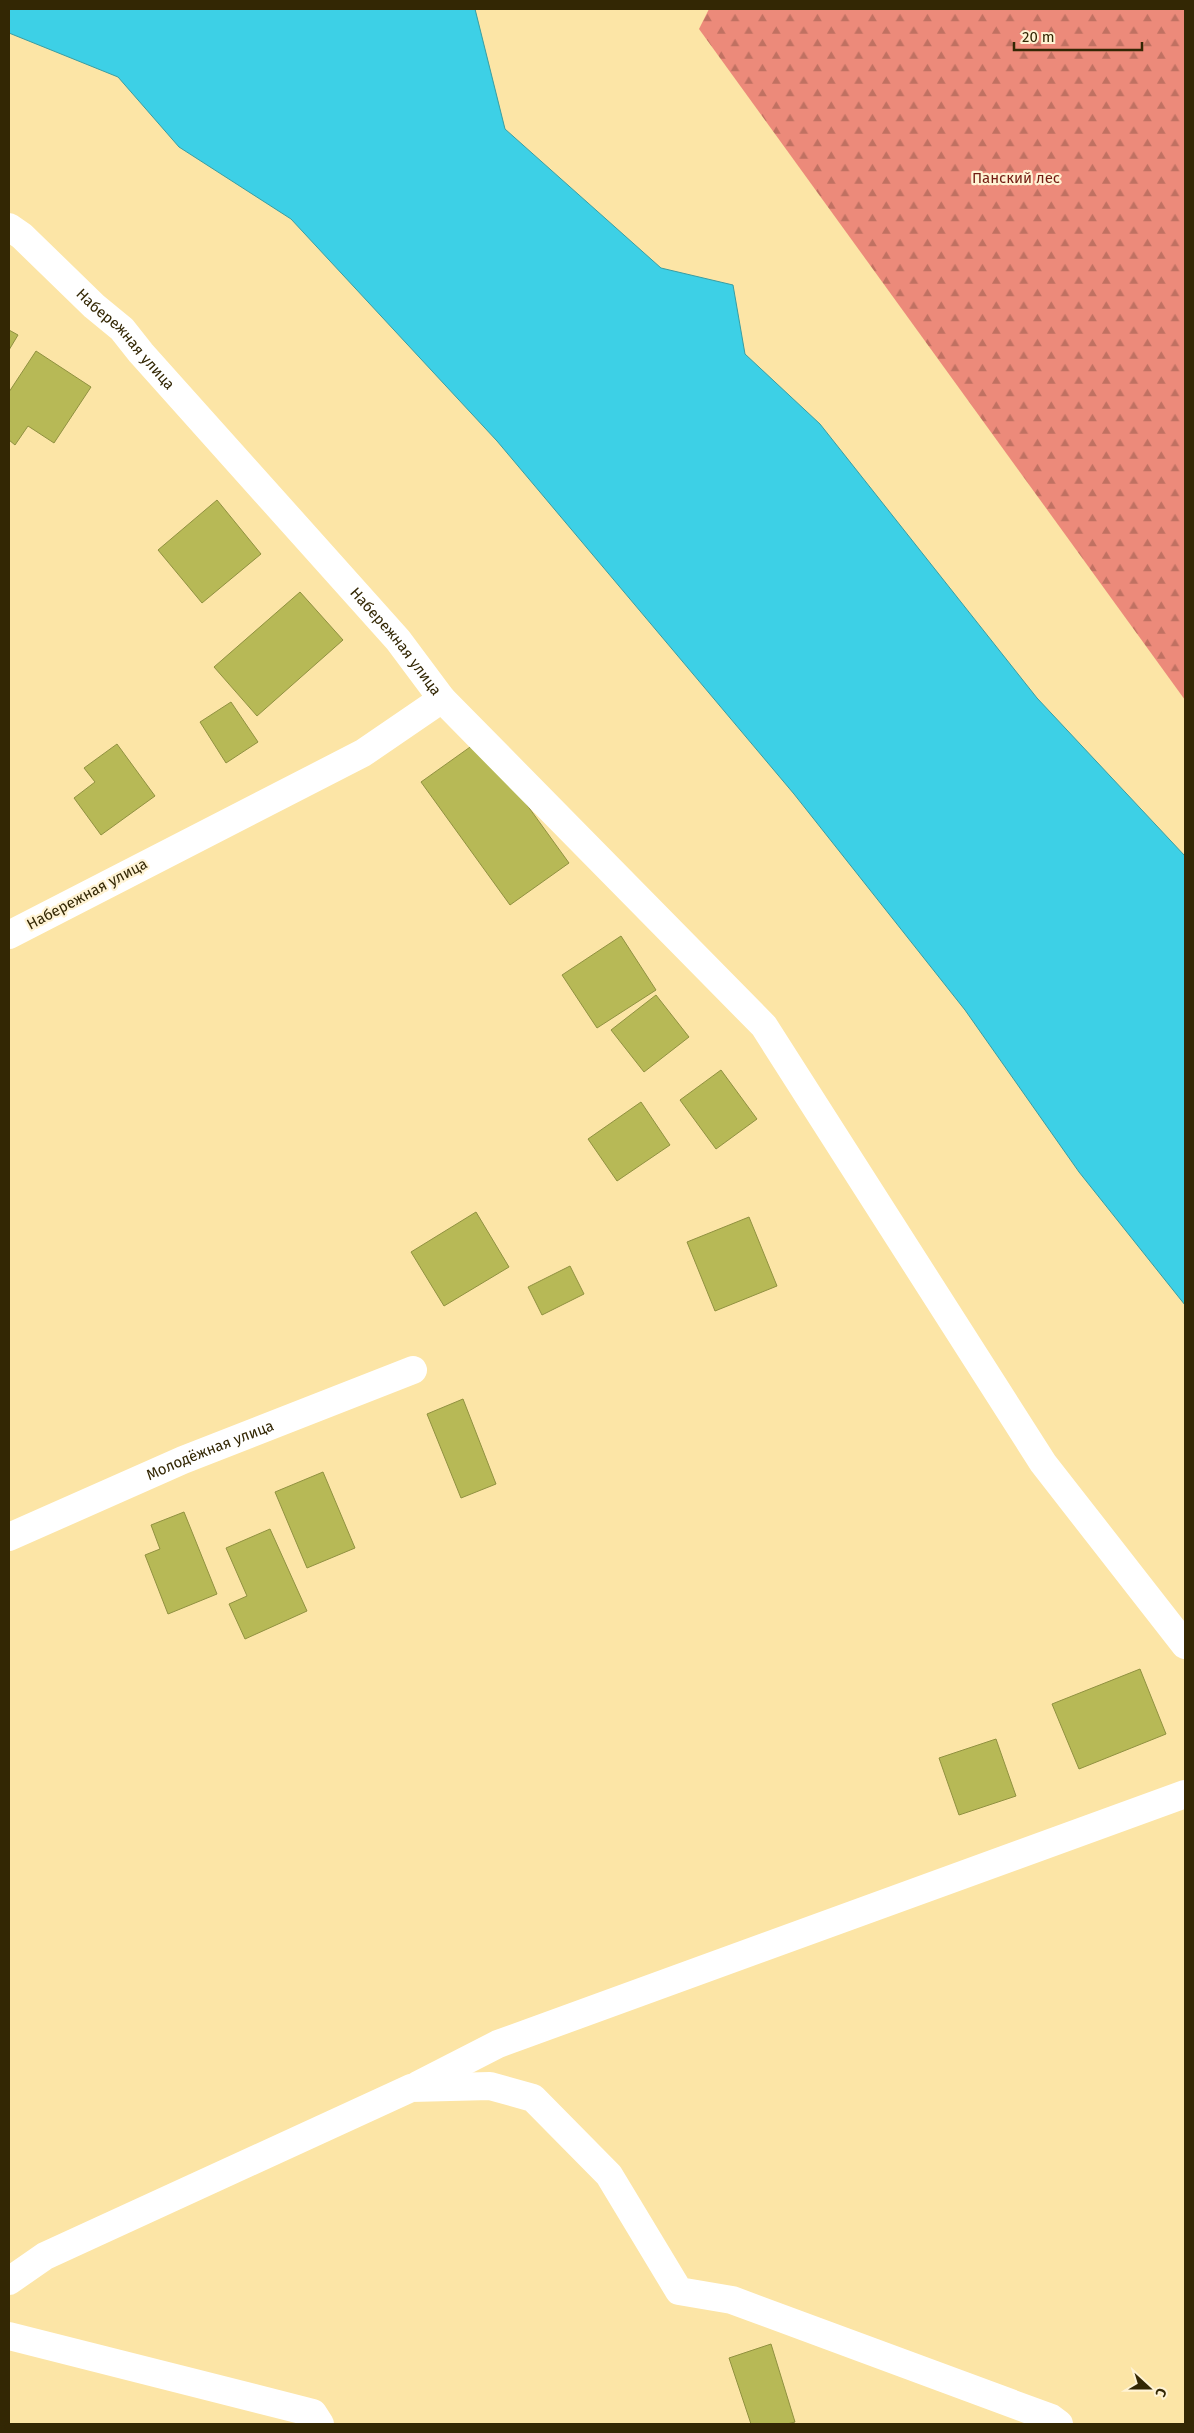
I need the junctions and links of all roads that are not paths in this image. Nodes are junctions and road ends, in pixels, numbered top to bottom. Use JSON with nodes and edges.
{"nodes":[{"id":1,"x":9,"y":227,"type":"edge"},
{"id":2,"x":442,"y":699,"type":"junction"},
{"id":3,"x":9,"y":935,"type":"edge"},
{"id":4,"x":413,"y":1370,"type":"dead end"},
{"id":5,"x":9,"y":1537,"type":"edge"},
{"id":6,"x":1185,"y":1645,"type":"edge"},
{"id":7,"x":1185,"y":1794,"type":"edge"},
{"id":8,"x":411,"y":2088,"type":"junction"},
{"id":9,"x":9,"y":2281,"type":"edge"},
{"id":10,"x":9,"y":2336,"type":"edge"},
{"id":11,"x":320,"y":2424,"type":"edge"},
{"id":12,"x":1059,"y":2424,"type":"edge"}],
"edges":[{"from":1,"to":2,"type":"street","name":"Набережная улица"},
{"from":2,"to":3,"type":"street","name":"Набережная улица"},
{"from":2,"to":6,"type":"street"},
{"from":4,"to":5,"type":"street","name":"Молодёжная улица"},
{"from":7,"to":8,"type":"street"},
{"from":8,"to":9,"type":"street"},
{"from":8,"to":12,"type":"street"},
{"from":10,"to":11,"type":"street"}]}
